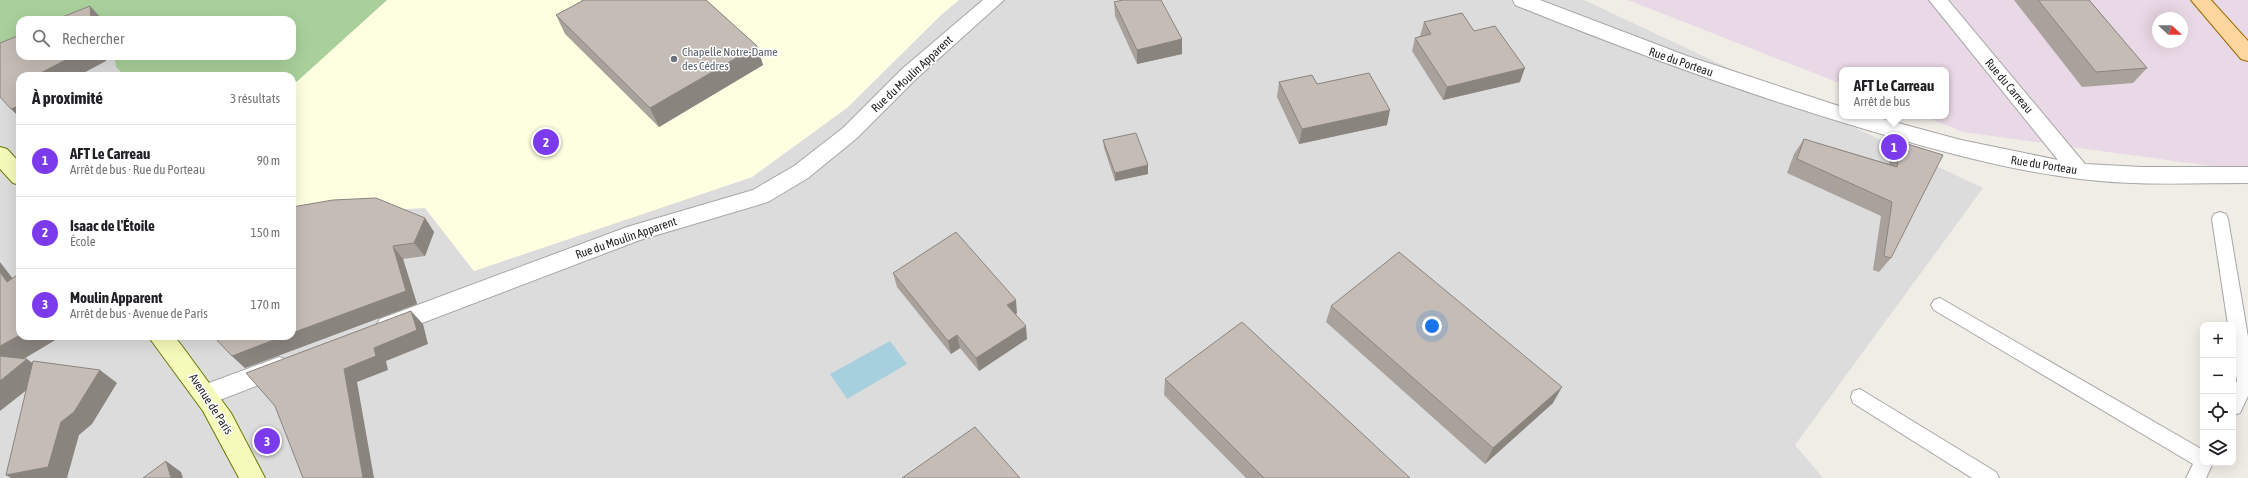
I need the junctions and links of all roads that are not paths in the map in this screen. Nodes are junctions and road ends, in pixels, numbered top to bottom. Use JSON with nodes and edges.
{"nodes":[{"id":1,"x":995,"y":0,"type":"edge"},
{"id":2,"x":1522,"y":0,"type":"edge"},
{"id":3,"x":1938,"y":0,"type":"edge"},
{"id":4,"x":2200,"y":0,"type":"edge"},
{"id":5,"x":2248,"y":54,"type":"edge"},
{"id":6,"x":1839,"y":114,"type":"edge"},
{"id":7,"x":1856,"y":119,"type":"edge"},
{"id":8,"x":0,"y":155,"type":"edge"},
{"id":9,"x":2080,"y":171,"type":"junction"},
{"id":10,"x":16,"y":173,"type":"edge"},
{"id":11,"x":2248,"y":175,"type":"edge"},
{"id":12,"x":2220,"y":219,"type":"dead end"},
{"id":13,"x":1940,"y":305,"type":"dead end"},
{"id":14,"x":368,"y":333,"type":"edge"},
{"id":15,"x":163,"y":340,"type":"edge"},
{"id":16,"x":295,"y":361,"type":"edge"},
{"id":17,"x":2247,"y":382,"type":"edge"},
{"id":18,"x":207,"y":394,"type":"junction"},
{"id":19,"x":1860,"y":397,"type":"dead end"},
{"id":20,"x":2236,"y":401,"type":"edge"},
{"id":21,"x":2200,"y":458,"type":"edge"},
{"id":22,"x":2202,"y":466,"type":"edge"},
{"id":23,"x":252,"y":478,"type":"edge"},
{"id":24,"x":1989,"y":478,"type":"edge"},
{"id":25,"x":2196,"y":478,"type":"edge"}],
"edges":[{"from":1,"to":14,"type":"street","name":"Rue du Moulin Apparent"},
{"from":2,"to":6,"type":"street","name":"Rue du Porteau"},
{"from":3,"to":9,"type":"street","name":"Rue du Carreau"},
{"from":4,"to":5,"type":"main road"},
{"from":7,"to":9,"type":"street","name":"Rue du Porteau"},
{"from":8,"to":10,"type":"main road"},
{"from":9,"to":11,"type":"street","name":"Rue du Porteau"},
{"from":12,"to":17,"type":"lane"},
{"from":13,"to":21,"type":"lane"},
{"from":15,"to":18,"type":"main road","name":"Avenue de Paris"},
{"from":16,"to":18,"type":"street"},
{"from":17,"to":20,"type":"lane"},
{"from":18,"to":23,"type":"main road","name":"Avenue de Paris"},
{"from":19,"to":24,"type":"lane"},
{"from":22,"to":25,"type":"lane"}]}
